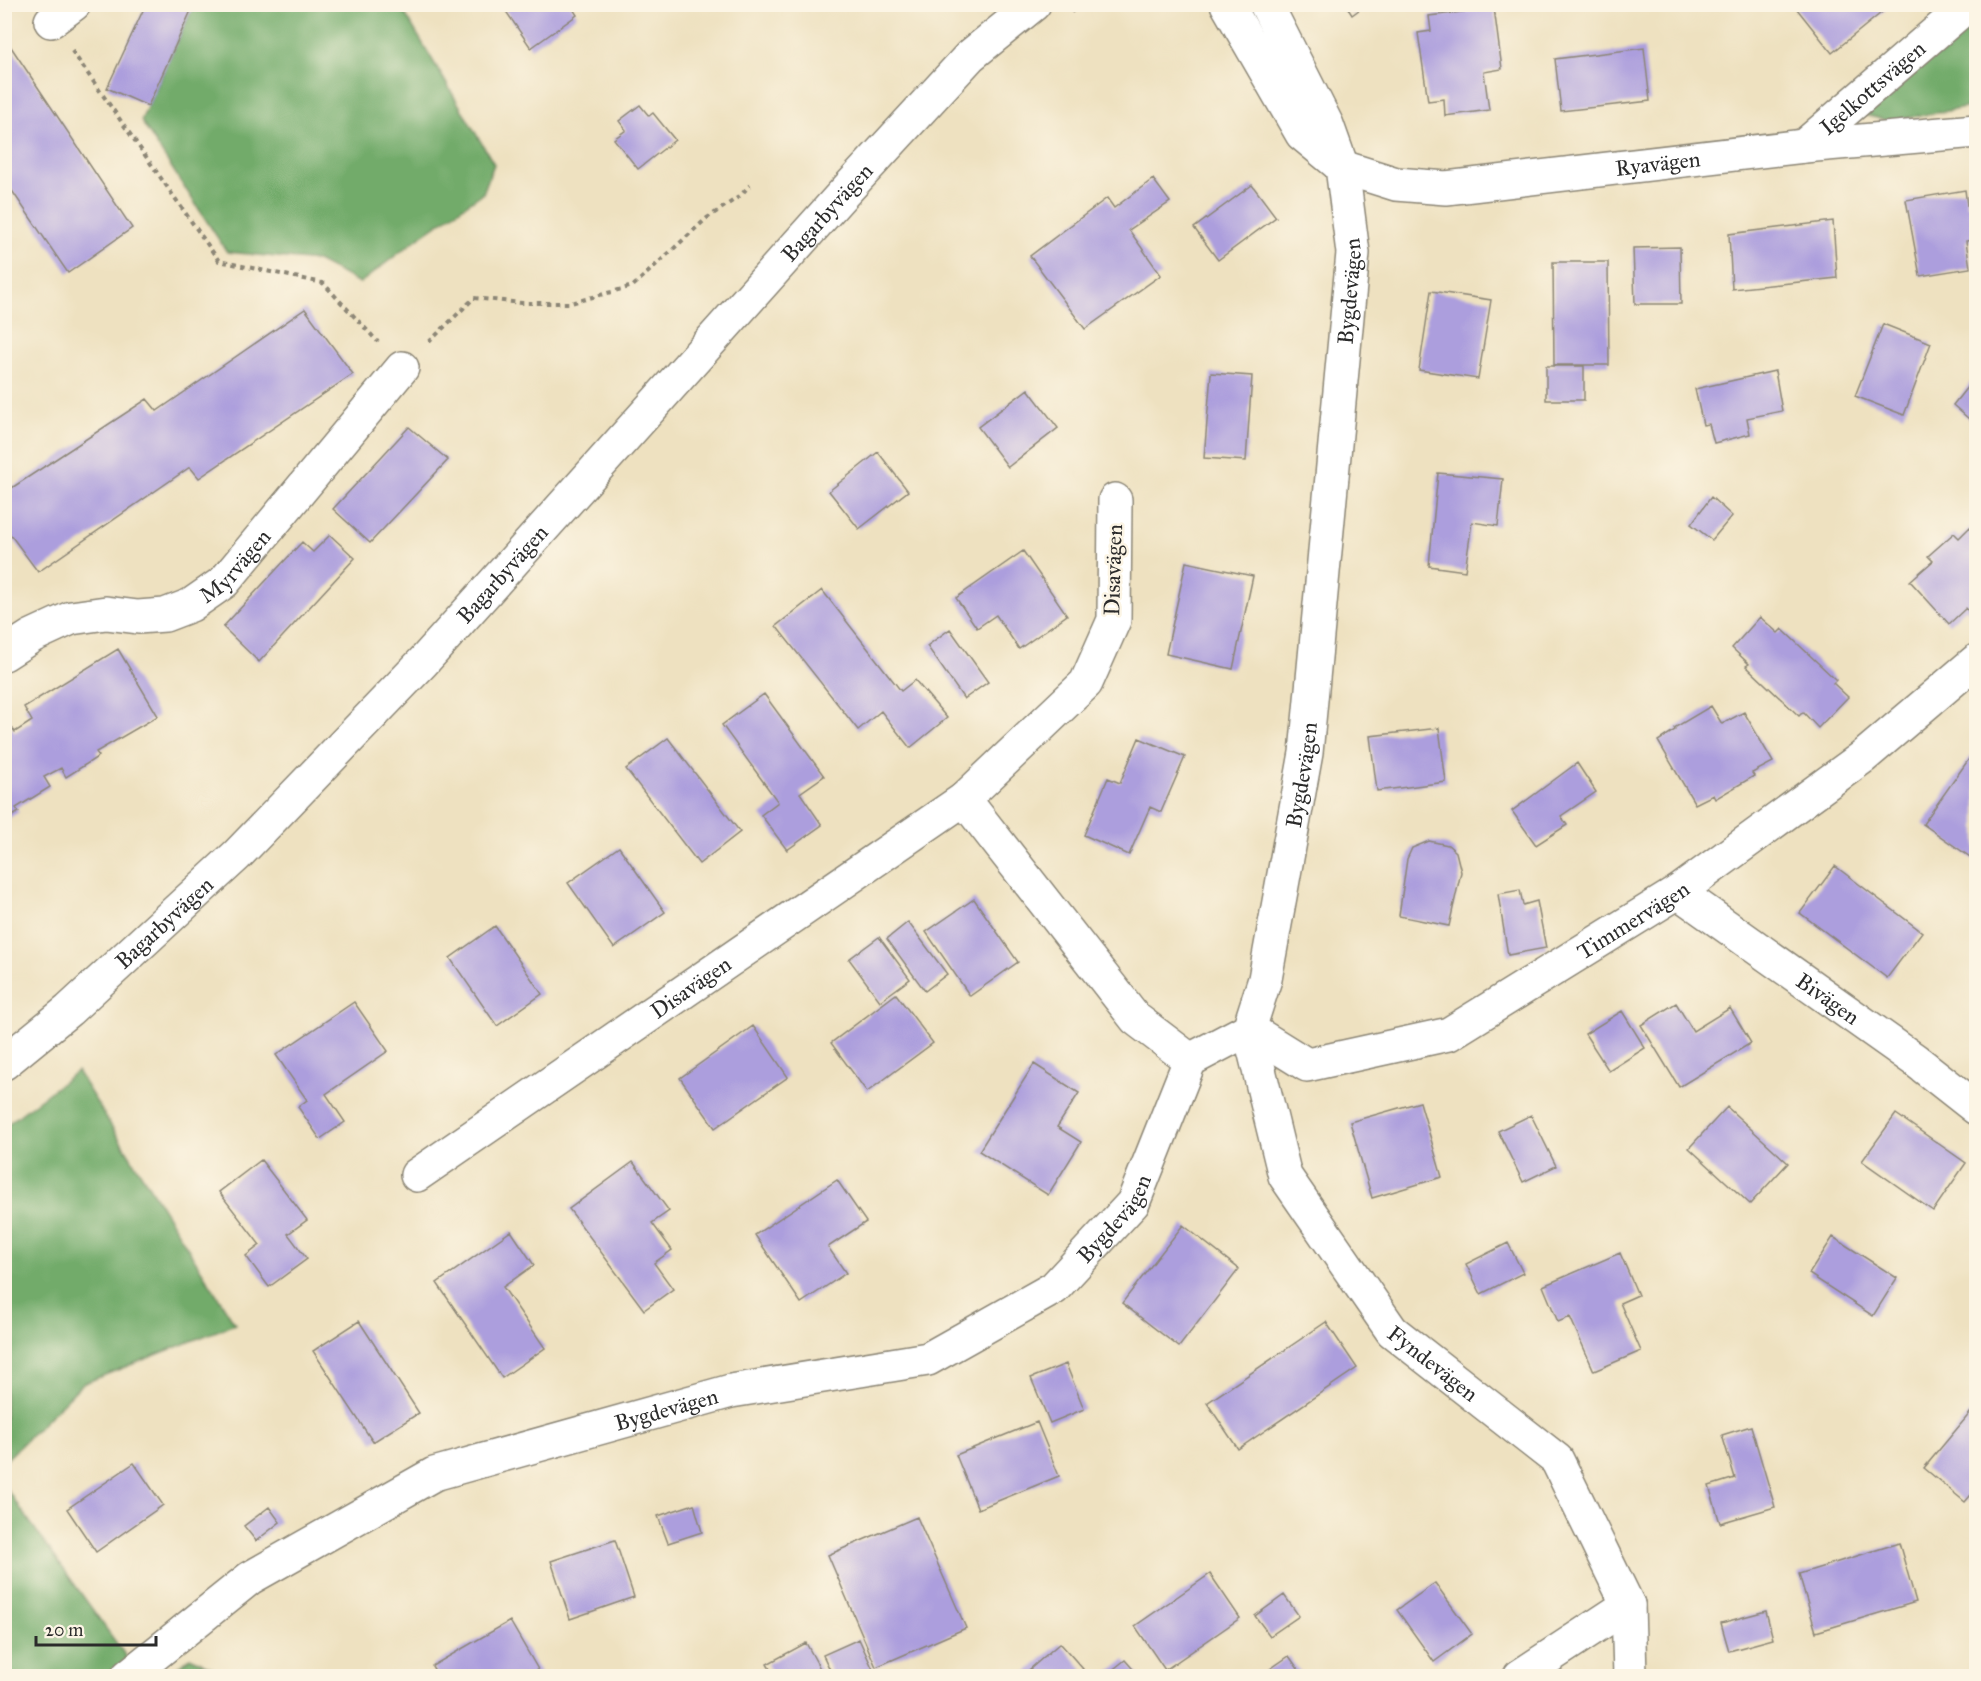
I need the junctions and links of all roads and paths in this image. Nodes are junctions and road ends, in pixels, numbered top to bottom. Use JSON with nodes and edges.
{"nodes":[{"id":1,"x":1000,"y":4,"type":"edge"},
{"id":2,"x":1034,"y":4,"type":"edge"},
{"id":3,"x":1227,"y":4,"type":"edge"},
{"id":4,"x":1266,"y":4,"type":"edge"},
{"id":5,"x":1969,"y":4,"type":"edge"},
{"id":6,"x":63,"y":13,"type":"edge"},
{"id":7,"x":970,"y":56,"type":"junction"},
{"id":8,"x":1977,"y":131,"type":"edge"},
{"id":9,"x":1804,"y":146,"type":"junction"},
{"id":10,"x":1342,"y":167,"type":"junction"},
{"id":11,"x":750,"y":185,"type":"dead end"},
{"id":12,"x":402,"y":368,"type":"junction"},
{"id":13,"x":1115,"y":500,"type":"dead end"},
{"id":14,"x":4,"y":654,"type":"edge"},
{"id":15,"x":1977,"y":661,"type":"edge"},
{"id":16,"x":964,"y":799,"type":"junction"},
{"id":17,"x":1678,"y":892,"type":"junction"},
{"id":18,"x":1249,"y":1029,"type":"junction"},
{"id":19,"x":1190,"y":1060,"type":"junction"},
{"id":20,"x":4,"y":1063,"type":"edge"},
{"id":21,"x":1977,"y":1108,"type":"edge"},
{"id":22,"x":417,"y":1175,"type":"dead end"},
{"id":23,"x":1628,"y":1605,"type":"junction"},
{"id":24,"x":128,"y":1677,"type":"edge"},
{"id":25,"x":1520,"y":1677,"type":"edge"},
{"id":26,"x":1630,"y":1677,"type":"edge"}],
"edges":[{"from":1,"to":7,"type":"street","name":"Bagarbyvägen"},
{"from":2,"to":7,"type":"street","name":"Bagarbyvägen"},
{"from":3,"to":10,"type":"street"},
{"from":4,"to":10,"type":"street","name":"Bygdevägen"},
{"from":5,"to":9,"type":"street","name":"Igelkottsvägen"},
{"from":6,"to":12,"type":"path"},
{"from":7,"to":20,"type":"street","name":"Bagarbyvägen"},
{"from":8,"to":9,"type":"street","name":"Ryavägen"},
{"from":9,"to":10,"type":"street","name":"Ryavägen"},
{"from":10,"to":18,"type":"street","name":"Bygdevägen"},
{"from":11,"to":12,"type":"path"},
{"from":12,"to":14,"type":"street","name":"Myrvägen"},
{"from":13,"to":16,"type":"street","name":"Disavägen"},
{"from":15,"to":17,"type":"street","name":"Timmervägen"},
{"from":16,"to":19,"type":"street"},
{"from":16,"to":22,"type":"street","name":"Disavägen"},
{"from":17,"to":18,"type":"street","name":"Timmervägen"},
{"from":17,"to":21,"type":"street","name":"Bivägen"},
{"from":18,"to":19,"type":"street"},
{"from":18,"to":23,"type":"street","name":"Fyndevägen"},
{"from":19,"to":24,"type":"street","name":"Bygdevägen"},
{"from":23,"to":25,"type":"street"},
{"from":23,"to":26,"type":"street","name":"Fyndevägen"}]}
